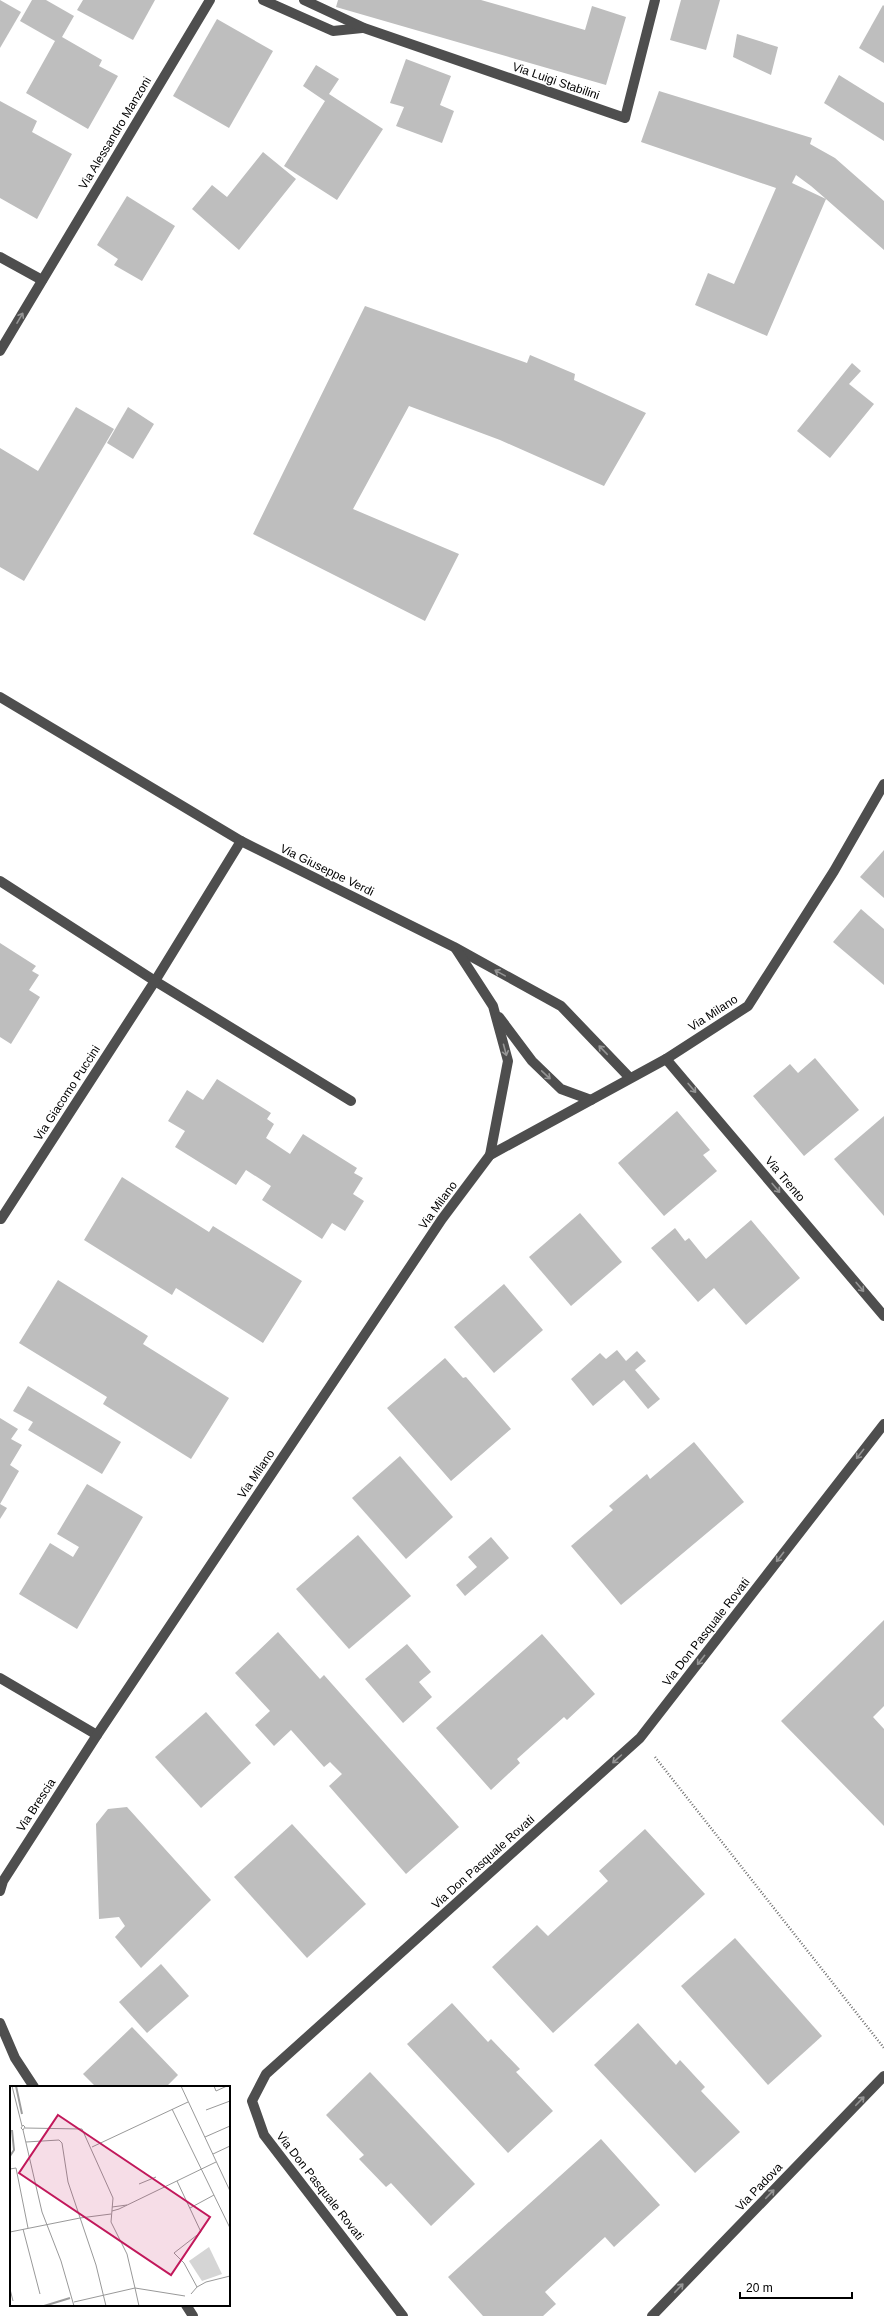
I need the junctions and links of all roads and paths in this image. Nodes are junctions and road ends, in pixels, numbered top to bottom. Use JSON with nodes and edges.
{"nodes":[{"id":1,"x":210,"y":0,"type":"edge"},
{"id":2,"x":263,"y":0,"type":"edge"},
{"id":3,"x":304,"y":0,"type":"edge"},
{"id":4,"x":655,"y":0,"type":"edge"},
{"id":5,"x":364,"y":28,"type":"junction"},
{"id":6,"x":0,"y":257,"type":"edge"},
{"id":7,"x":42,"y":280,"type":"junction"},
{"id":8,"x":0,"y":351,"type":"edge"},
{"id":9,"x":0,"y":697,"type":"edge"},
{"id":10,"x":884,"y":784,"type":"edge"},
{"id":11,"x":241,"y":841,"type":"junction"},
{"id":12,"x":0,"y":882,"type":"edge"},
{"id":13,"x":454,"y":947,"type":"junction"},
{"id":14,"x":155,"y":981,"type":"junction"},
{"id":15,"x":495,"y":1012,"type":"junction"},
{"id":16,"x":666,"y":1058,"type":"junction"},
{"id":17,"x":630,"y":1078,"type":"junction"},
{"id":18,"x":590,"y":1100,"type":"junction"},
{"id":19,"x":352,"y":1101,"type":"dead end"},
{"id":20,"x":490,"y":1155,"type":"junction"},
{"id":21,"x":1,"y":1219,"type":"edge"},
{"id":22,"x":884,"y":1316,"type":"edge"},
{"id":23,"x":884,"y":1424,"type":"edge"},
{"id":24,"x":0,"y":1678,"type":"edge"},
{"id":25,"x":97,"y":1735,"type":"junction"},
{"id":26,"x":640,"y":1738,"type":"junction"},
{"id":27,"x":0,"y":1891,"type":"edge"},
{"id":28,"x":0,"y":2023,"type":"edge"},
{"id":29,"x":884,"y":2048,"type":"edge"},
{"id":30,"x":884,"y":2076,"type":"edge"},
{"id":31,"x":33,"y":2086,"type":"edge"},
{"id":32,"x":187,"y":2306,"type":"edge"},
{"id":33,"x":193,"y":2316,"type":"edge"},
{"id":34,"x":403,"y":2316,"type":"edge"},
{"id":35,"x":652,"y":2316,"type":"edge"}],
"edges":[{"from":1,"to":7,"type":"street","name":"Via Alessandro Manzoni"},
{"from":2,"to":5,"type":"street"},
{"from":3,"to":5,"type":"street"},
{"from":4,"to":5,"type":"street","name":"Via Luigi Stabilini"},
{"from":6,"to":7,"type":"street"},
{"from":8,"to":7,"type":"street","name":"Via Alessandro Manzoni","one_way":true},
{"from":9,"to":11,"type":"street","name":"Via Giuseppe Verdi"},
{"from":10,"to":16,"type":"street","name":"Via Milano"},
{"from":11,"to":13,"type":"street","name":"Via Giuseppe Verdi"},
{"from":11,"to":14,"type":"street","name":"Via Giacomo Puccini"},
{"from":12,"to":14,"type":"street"},
{"from":13,"to":15,"type":"street"},
{"from":17,"to":13,"type":"street","name":"Via Giuseppe Verdi","one_way":true},
{"from":14,"to":19,"type":"street"},
{"from":14,"to":21,"type":"street","name":"Via Giacomo Puccini"},
{"from":15,"to":18,"type":"street","one_way":true},
{"from":15,"to":20,"type":"street","one_way":true},
{"from":16,"to":17,"type":"street","name":"Via Milano"},
{"from":16,"to":22,"type":"street","name":"Via Trento","one_way":true},
{"from":17,"to":18,"type":"street","name":"Via Milano"},
{"from":18,"to":20,"type":"street","name":"Via Milano"},
{"from":20,"to":25,"type":"street","name":"Via Milano"},
{"from":23,"to":26,"type":"street","name":"Via Don Pasquale Rovati","one_way":true},
{"from":24,"to":25,"type":"street"},
{"from":25,"to":27,"type":"street","name":"Via Brescia"},
{"from":26,"to":29,"type":"path"},
{"from":26,"to":34,"type":"street","name":"Via Don Pasquale Rovati","one_way":true},
{"from":28,"to":31,"type":"street"},
{"from":35,"to":30,"type":"street","name":"Via Padova","one_way":true},
{"from":32,"to":33,"type":"street"}]}
